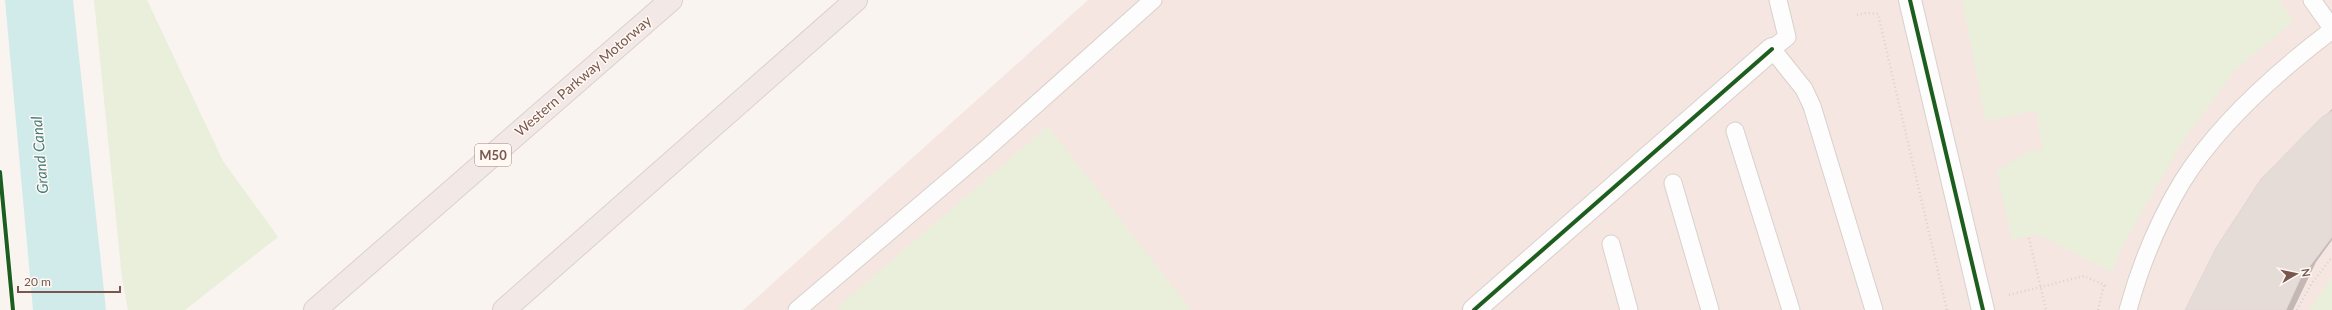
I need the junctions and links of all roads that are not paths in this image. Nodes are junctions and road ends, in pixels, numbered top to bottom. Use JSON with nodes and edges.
{"nodes":[{"id":1,"x":671,"y":0,"type":"edge"},
{"id":2,"x":856,"y":0,"type":"edge"},
{"id":3,"x":1153,"y":0,"type":"edge"},
{"id":4,"x":1778,"y":0,"type":"edge"},
{"id":5,"x":1910,"y":0,"type":"edge"},
{"id":6,"x":2312,"y":0,"type":"edge"},
{"id":7,"x":2332,"y":29,"type":"edge"},
{"id":8,"x":1772,"y":49,"type":"junction"},
{"id":9,"x":1736,"y":132,"type":"dead end"},
{"id":10,"x":1673,"y":183,"type":"dead end"},
{"id":11,"x":1611,"y":244,"type":"dead end"},
{"id":12,"x":1982,"y":306,"type":"edge"},
{"id":13,"x":315,"y":310,"type":"edge"},
{"id":14,"x":504,"y":310,"type":"edge"},
{"id":15,"x":797,"y":310,"type":"edge"},
{"id":16,"x":1474,"y":310,"type":"edge"},
{"id":17,"x":1629,"y":310,"type":"edge"},
{"id":18,"x":1710,"y":310,"type":"edge"},
{"id":19,"x":1791,"y":310,"type":"edge"},
{"id":20,"x":1874,"y":310,"type":"edge"},
{"id":21,"x":2128,"y":310,"type":"edge"}],
"edges":[{"from":1,"to":13,"type":"highway","name":"Western Parkway Motorway","number":"M50"},
{"from":2,"to":14,"type":"highway"},
{"from":3,"to":15,"type":"lane"},
{"from":4,"to":8,"type":"lane"},
{"from":5,"to":12,"type":"street"},
{"from":6,"to":7,"type":"lane"},
{"from":7,"to":21,"type":"lane"},
{"from":8,"to":16,"type":"street"},
{"from":8,"to":20,"type":"lane"},
{"from":9,"to":19,"type":"lane"},
{"from":10,"to":18,"type":"lane"},
{"from":11,"to":17,"type":"lane"}]}
